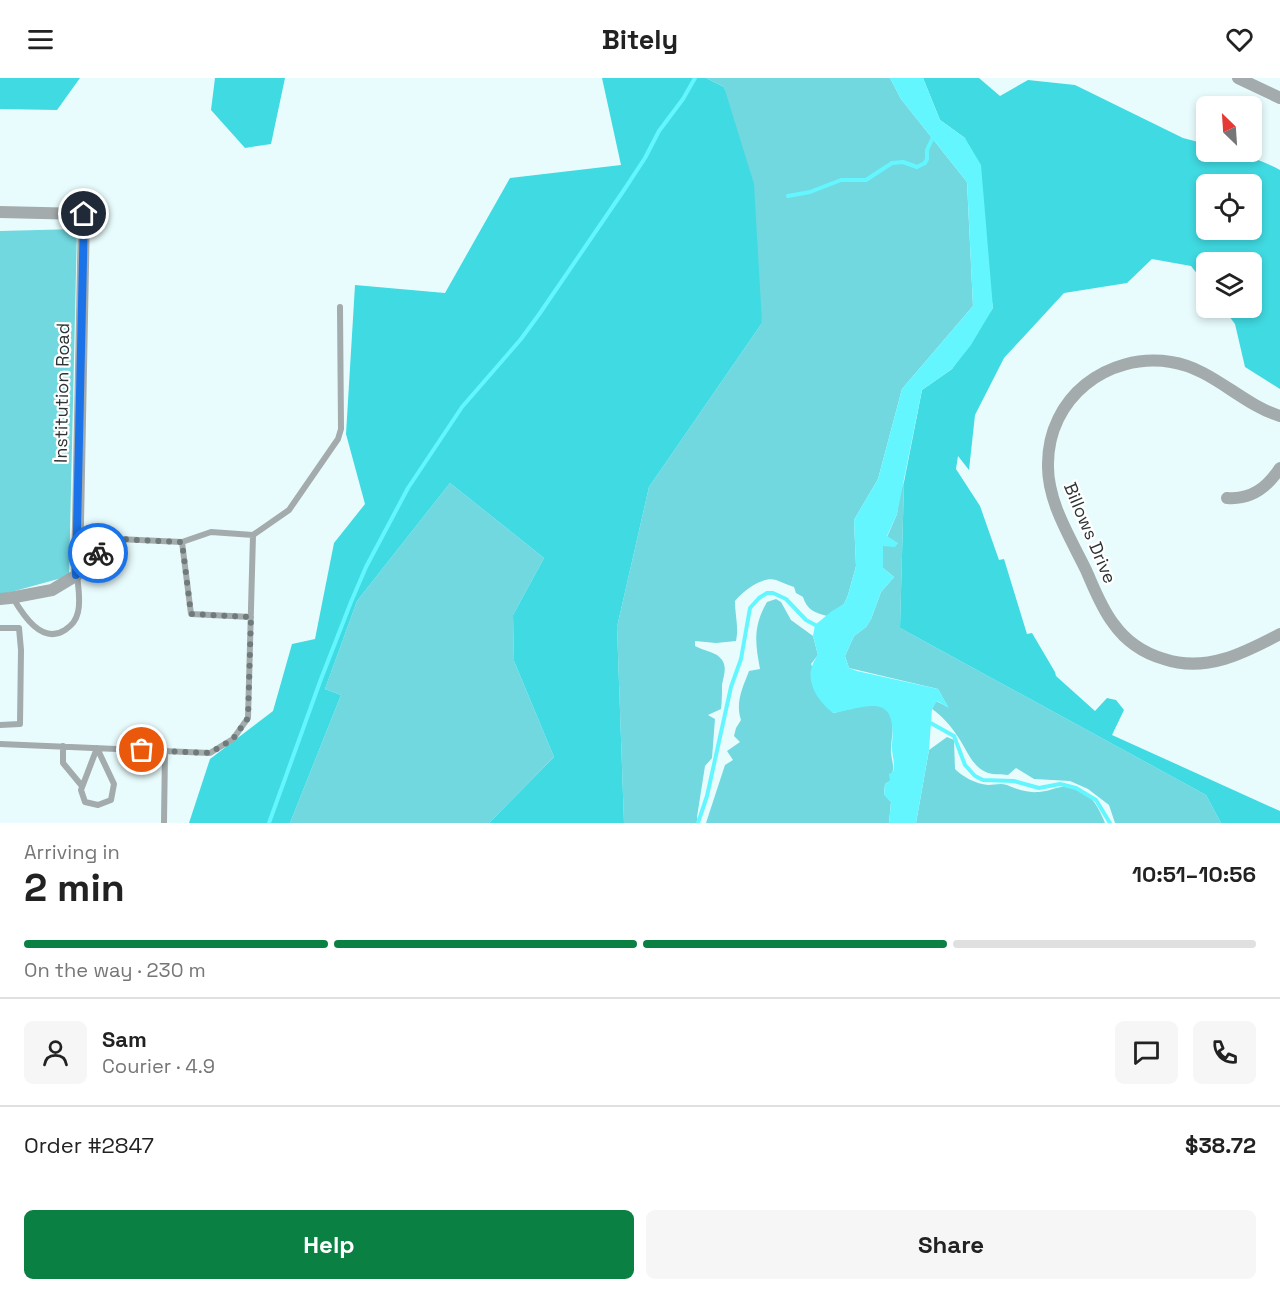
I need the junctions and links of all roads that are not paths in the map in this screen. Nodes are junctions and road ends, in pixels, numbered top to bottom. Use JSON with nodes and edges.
{"nodes":[{"id":1,"x":1238,"y":78,"type":"edge"},
{"id":2,"x":1280,"y":98,"type":"edge"},
{"id":3,"x":0,"y":212,"type":"edge"},
{"id":4,"x":340,"y":307,"type":"dead end"},
{"id":5,"x":1280,"y":416,"type":"edge"},
{"id":6,"x":1280,"y":468,"type":"edge"},
{"id":7,"x":1227,"y":498,"type":"dead end"},
{"id":8,"x":253,"y":535,"type":"junction"},
{"id":9,"x":182,"y":542,"type":"junction"},
{"id":10,"x":76,"y":575,"type":"junction"},
{"id":11,"x":6,"y":598,"type":"edge"},
{"id":12,"x":251,"y":617,"type":"junction"},
{"id":13,"x":0,"y":628,"type":"edge"},
{"id":14,"x":1280,"y":634,"type":"edge"},
{"id":15,"x":0,"y":725,"type":"edge"},
{"id":16,"x":0,"y":744,"type":"edge"},
{"id":17,"x":63,"y":746,"type":"junction"},
{"id":18,"x":97,"y":748,"type":"junction"},
{"id":19,"x":165,"y":750,"type":"junction"},
{"id":20,"x":82,"y":786,"type":"junction"},
{"id":21,"x":164,"y":823,"type":"edge"}],
"edges":[{"from":1,"to":2,"type":"street"},
{"from":3,"to":10,"type":"street","name":"Institution Road"},
{"from":4,"to":8,"type":"lane"},
{"from":5,"to":14,"type":"street","name":"Billows Drive"},
{"from":6,"to":7,"type":"street"},
{"from":8,"to":9,"type":"lane"},
{"from":8,"to":12,"type":"lane"},
{"from":9,"to":10,"type":"lane"},
{"from":9,"to":12,"type":"lane"},
{"from":10,"to":11,"type":"street"},
{"from":10,"to":11,"type":"lane"},
{"from":12,"to":19,"type":"lane"},
{"from":13,"to":15,"type":"lane"},
{"from":16,"to":17,"type":"lane"},
{"from":17,"to":18,"type":"lane"},
{"from":17,"to":20,"type":"lane"},
{"from":18,"to":19,"type":"lane"},
{"from":18,"to":20,"type":"lane"},
{"from":18,"to":20,"type":"lane"},
{"from":19,"to":21,"type":"lane"}]}
